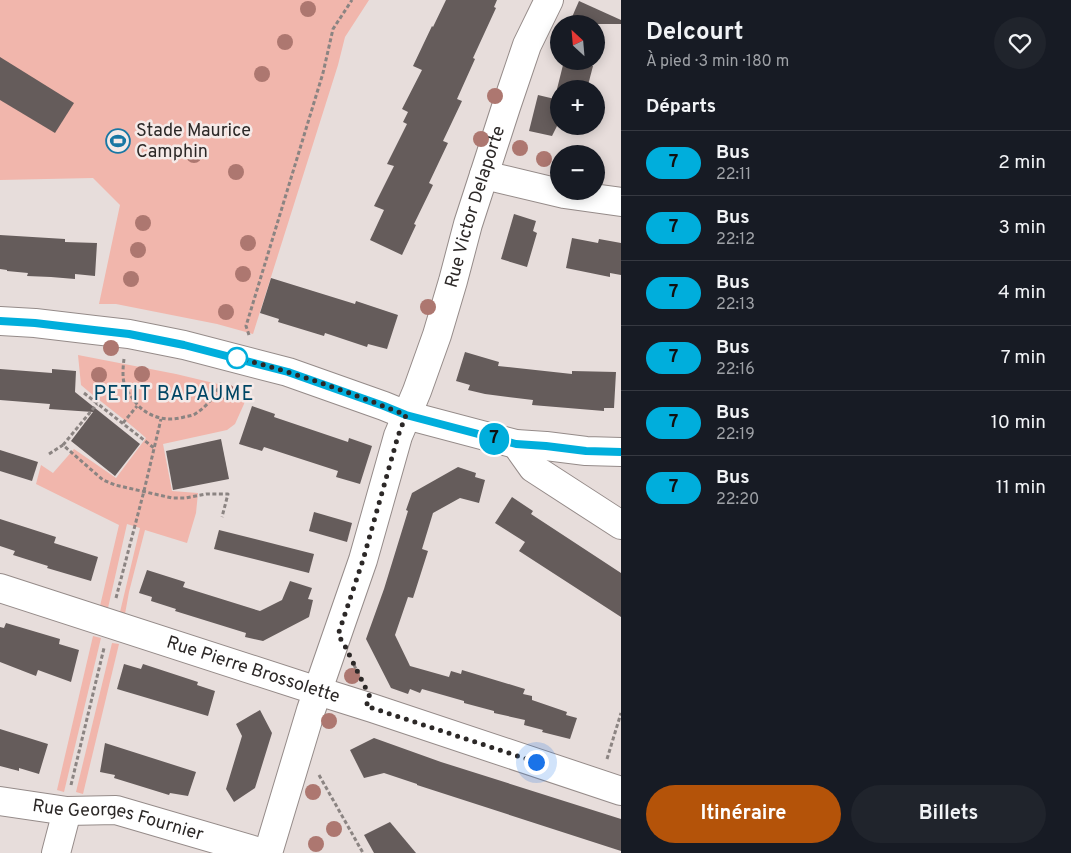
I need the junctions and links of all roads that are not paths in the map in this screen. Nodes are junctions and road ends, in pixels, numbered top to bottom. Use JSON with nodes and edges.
{"nodes":[{"id":1,"x":549,"y":0,"type":"edge"},
{"id":2,"x":484,"y":175,"type":"junction"},
{"id":3,"x":621,"y":202,"type":"edge"},
{"id":4,"x":0,"y":321,"type":"edge"},
{"id":5,"x":406,"y":415,"type":"junction"},
{"id":6,"x":516,"y":444,"type":"junction"},
{"id":7,"x":621,"y":452,"type":"edge"},
{"id":8,"x":621,"y":524,"type":"edge"},
{"id":9,"x":0,"y":588,"type":"edge"},
{"id":10,"x":318,"y":691,"type":"junction"},
{"id":11,"x":611,"y":787,"type":"edge"},
{"id":12,"x":0,"y":801,"type":"edge"},
{"id":13,"x":66,"y":812,"type":"junction"},
{"id":14,"x":56,"y":853,"type":"edge"},
{"id":15,"x":263,"y":853,"type":"edge"},
{"id":16,"x":268,"y":853,"type":"edge"}],
"edges":[{"from":1,"to":2,"type":"street","name":"Rue Victor Delaporte"},
{"from":2,"to":3,"type":"street"},
{"from":2,"to":5,"type":"street","name":"Rue Victor Delaporte"},
{"from":4,"to":5,"type":"street"},
{"from":5,"to":6,"type":"street"},
{"from":5,"to":10,"type":"street","name":"Rue Victor Delaporte"},
{"from":6,"to":7,"type":"street"},
{"from":6,"to":8,"type":"street"},
{"from":9,"to":10,"type":"street","name":"Rue Pierre Brossolette"},
{"from":10,"to":11,"type":"street","name":"Rue Pierre Brossolette"},
{"from":10,"to":16,"type":"street","name":"Rue Victor Delaporte"},
{"from":12,"to":13,"type":"street","name":"Rue Georges Fournier"},
{"from":13,"to":14,"type":"street"},
{"from":13,"to":15,"type":"street","name":"Rue Georges Fournier"}]}
